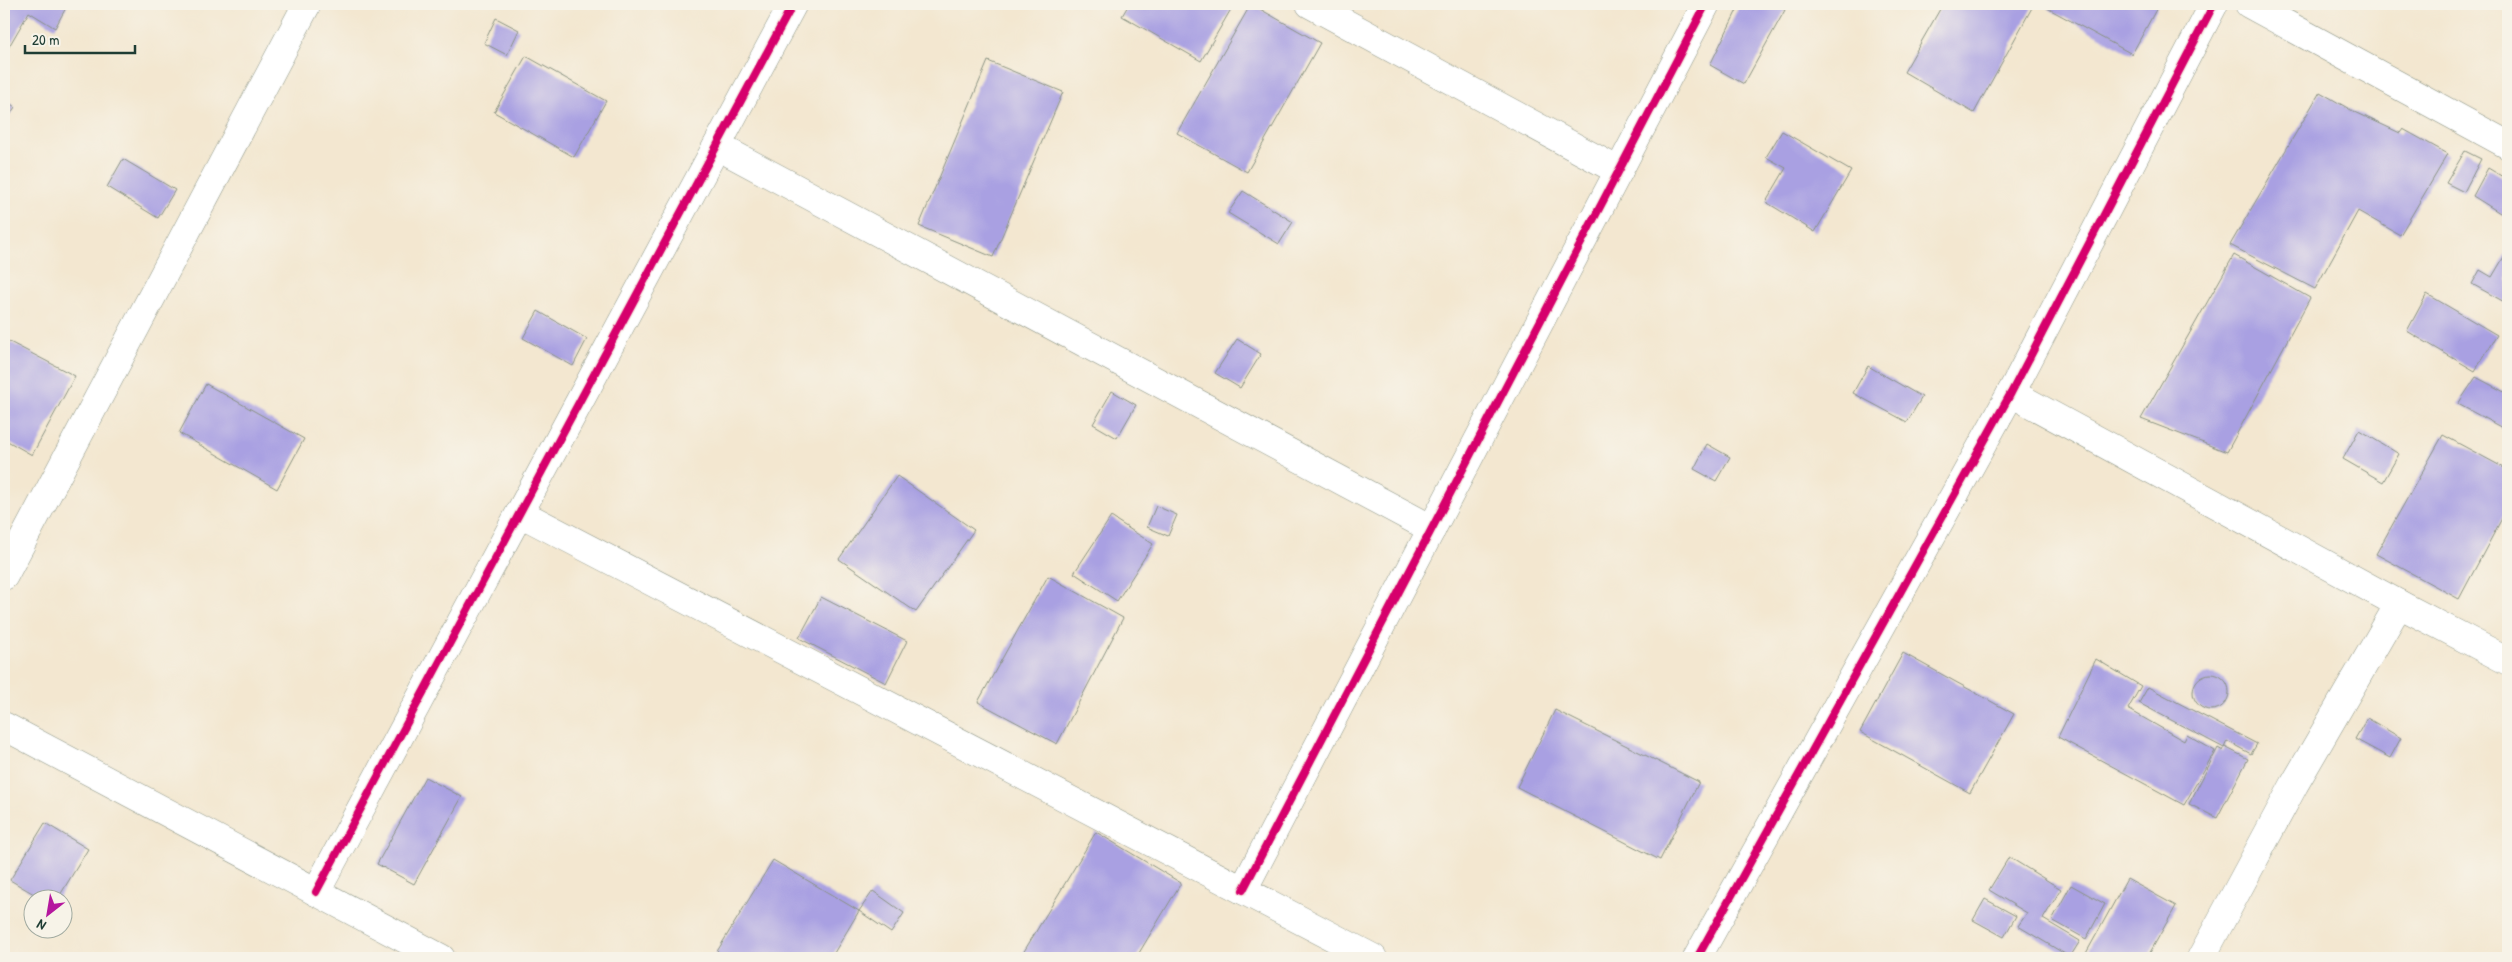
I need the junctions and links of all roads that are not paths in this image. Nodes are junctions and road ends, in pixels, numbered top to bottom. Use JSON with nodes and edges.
{"nodes":[{"id":1,"x":307,"y":4,"type":"edge"},
{"id":2,"x":793,"y":4,"type":"edge"},
{"id":3,"x":1310,"y":4,"type":"edge"},
{"id":4,"x":1706,"y":4,"type":"edge"},
{"id":5,"x":2214,"y":4,"type":"edge"},
{"id":6,"x":2249,"y":4,"type":"edge"},
{"id":7,"x":2508,"y":145,"type":"edge"},
{"id":8,"x":717,"y":146,"type":"junction"},
{"id":9,"x":1619,"y":171,"type":"junction"},
{"id":10,"x":2011,"y":393,"type":"junction"},
{"id":11,"x":520,"y":513,"type":"junction"},
{"id":12,"x":1432,"y":529,"type":"junction"},
{"id":13,"x":4,"y":576,"type":"edge"},
{"id":14,"x":2399,"y":604,"type":"junction"},
{"id":15,"x":2508,"y":661,"type":"edge"},
{"id":16,"x":4,"y":726,"type":"edge"},
{"id":17,"x":1243,"y":890,"type":"junction"},
{"id":18,"x":316,"y":892,"type":"junction"},
{"id":19,"x":441,"y":958,"type":"edge"},
{"id":20,"x":1374,"y":958,"type":"edge"},
{"id":21,"x":1697,"y":958,"type":"edge"},
{"id":22,"x":2201,"y":958,"type":"edge"}],
"edges":[{"from":1,"to":13,"type":"street"},
{"from":2,"to":8,"type":"street"},
{"from":3,"to":9,"type":"street"},
{"from":4,"to":9,"type":"street"},
{"from":5,"to":10,"type":"street"},
{"from":6,"to":7,"type":"street"},
{"from":8,"to":11,"type":"street"},
{"from":8,"to":12,"type":"street"},
{"from":9,"to":12,"type":"street"},
{"from":10,"to":14,"type":"street"},
{"from":10,"to":21,"type":"street"},
{"from":11,"to":17,"type":"street"},
{"from":11,"to":18,"type":"street"},
{"from":12,"to":17,"type":"street"},
{"from":14,"to":15,"type":"street"},
{"from":14,"to":22,"type":"street"},
{"from":16,"to":18,"type":"street"},
{"from":17,"to":20,"type":"street"},
{"from":18,"to":19,"type":"street"}]}
